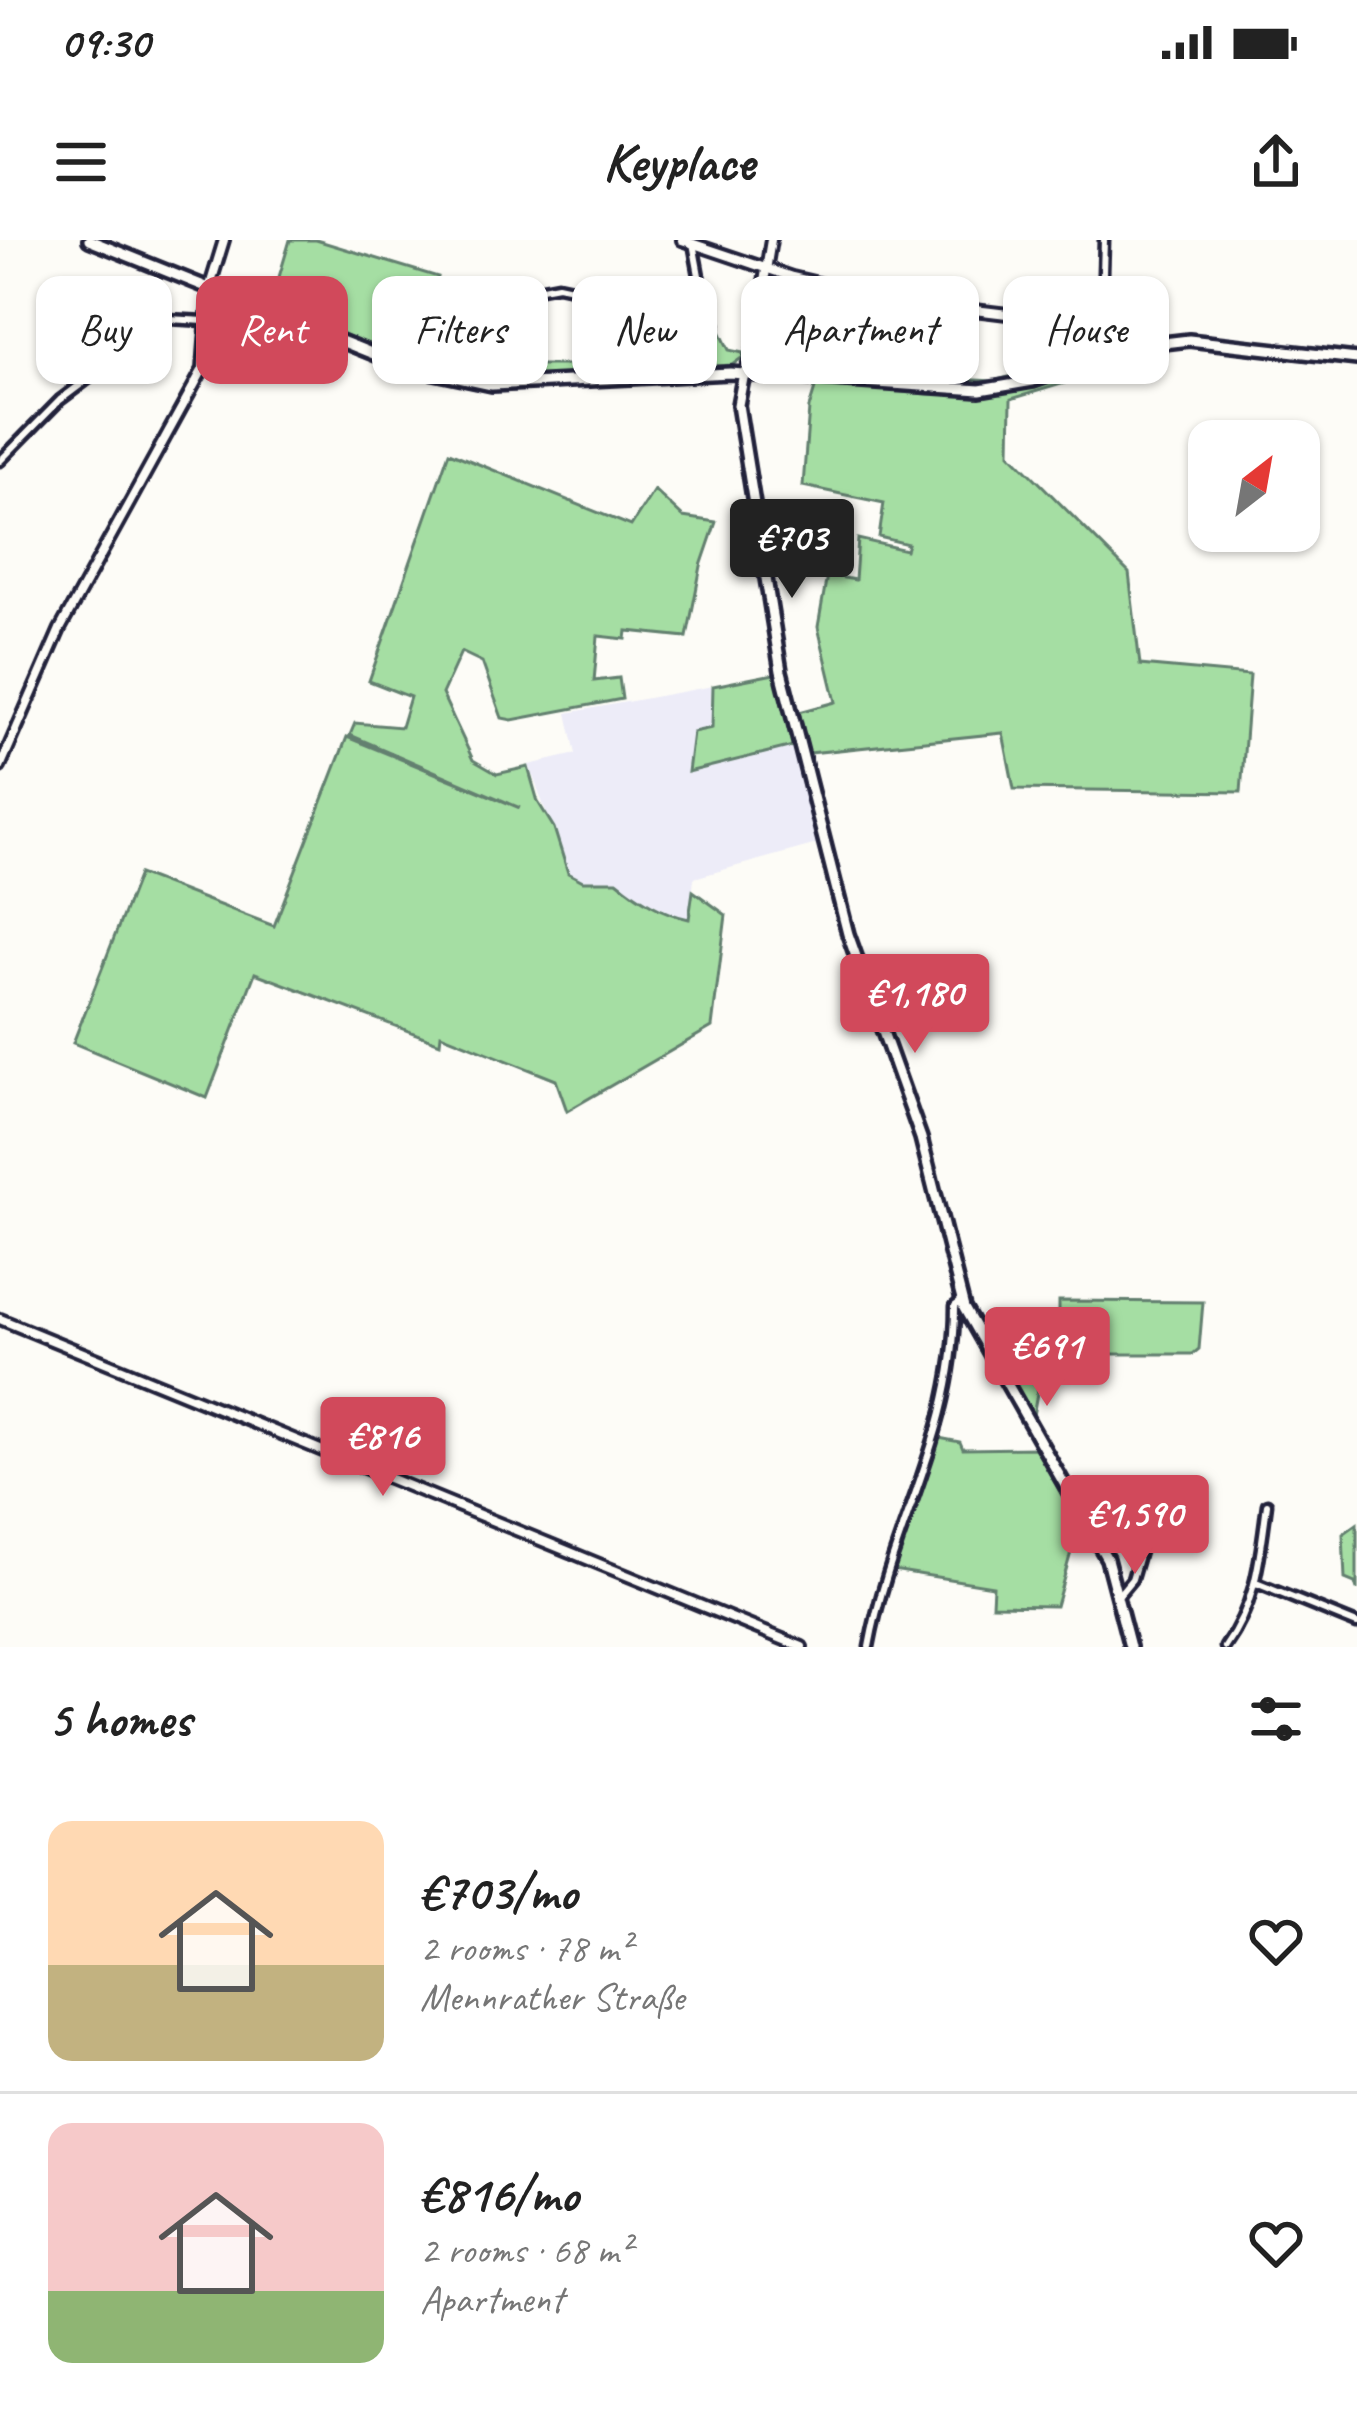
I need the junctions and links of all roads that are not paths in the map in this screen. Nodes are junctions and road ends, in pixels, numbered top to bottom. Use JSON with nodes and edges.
{"nodes":[{"id":1,"x":88,"y":240,"type":"edge"},
{"id":2,"x":224,"y":240,"type":"edge"},
{"id":3,"x":682,"y":240,"type":"edge"},
{"id":4,"x":771,"y":240,"type":"edge"},
{"id":5,"x":1104,"y":240,"type":"edge"},
{"id":6,"x":692,"y":241,"type":"edge"},
{"id":7,"x":765,"y":267,"type":"junction"},
{"id":8,"x":213,"y":276,"type":"edge"},
{"id":9,"x":700,"y":276,"type":"edge"},
{"id":10,"x":764,"y":276,"type":"edge"},
{"id":11,"x":789,"y":276,"type":"edge"},
{"id":12,"x":1103,"y":276,"type":"edge"},
{"id":13,"x":196,"y":284,"type":"edge"},
{"id":14,"x":196,"y":320,"type":"edge"},
{"id":15,"x":348,"y":344,"type":"edge"},
{"id":16,"x":1169,"y":344,"type":"edge"},
{"id":17,"x":1357,"y":358,"type":"edge"},
{"id":18,"x":741,"y":373,"type":"edge"},
{"id":19,"x":196,"y":384,"type":"edge"},
{"id":20,"x":742,"y":384,"type":"edge"},
{"id":21,"x":906,"y":384,"type":"edge"},
{"id":22,"x":1013,"y":384,"type":"edge"},
{"id":23,"x":0,"y":461,"type":"edge"},
{"id":24,"x":0,"y":767,"type":"edge"},
{"id":25,"x":962,"y":1301,"type":"junction"},
{"id":26,"x":0,"y":1318,"type":"edge"},
{"id":27,"x":1267,"y":1504,"type":"dead end"},
{"id":28,"x":1150,"y":1518,"type":"dead end"},
{"id":29,"x":1256,"y":1583,"type":"junction"},
{"id":30,"x":1118,"y":1597,"type":"junction"},
{"id":31,"x":1357,"y":1624,"type":"edge"},
{"id":32,"x":802,"y":1647,"type":"edge"},
{"id":33,"x":869,"y":1647,"type":"edge"},
{"id":34,"x":1130,"y":1647,"type":"edge"},
{"id":35,"x":1225,"y":1647,"type":"edge"}],
"edges":[{"from":1,"to":13,"type":"main road"},
{"from":2,"to":8,"type":"street"},
{"from":3,"to":6,"type":"street"},
{"from":4,"to":7,"type":"street"},
{"from":5,"to":12,"type":"street"},
{"from":6,"to":7,"type":"street"},
{"from":6,"to":9,"type":"street"},
{"from":7,"to":10,"type":"street"},
{"from":7,"to":11,"type":"street"},
{"from":14,"to":23,"type":"street"},
{"from":15,"to":18,"type":"main road"},
{"from":16,"to":17,"type":"main road"},
{"from":19,"to":24,"type":"street"},
{"from":20,"to":25,"type":"main road"},
{"from":21,"to":22,"type":"main road"},
{"from":25,"to":30,"type":"main road"},
{"from":25,"to":33,"type":"street"},
{"from":26,"to":32,"type":"street"},
{"from":27,"to":29,"type":"street"},
{"from":28,"to":30,"type":"street"},
{"from":29,"to":31,"type":"street"},
{"from":29,"to":35,"type":"street"},
{"from":30,"to":34,"type":"main road"}]}
